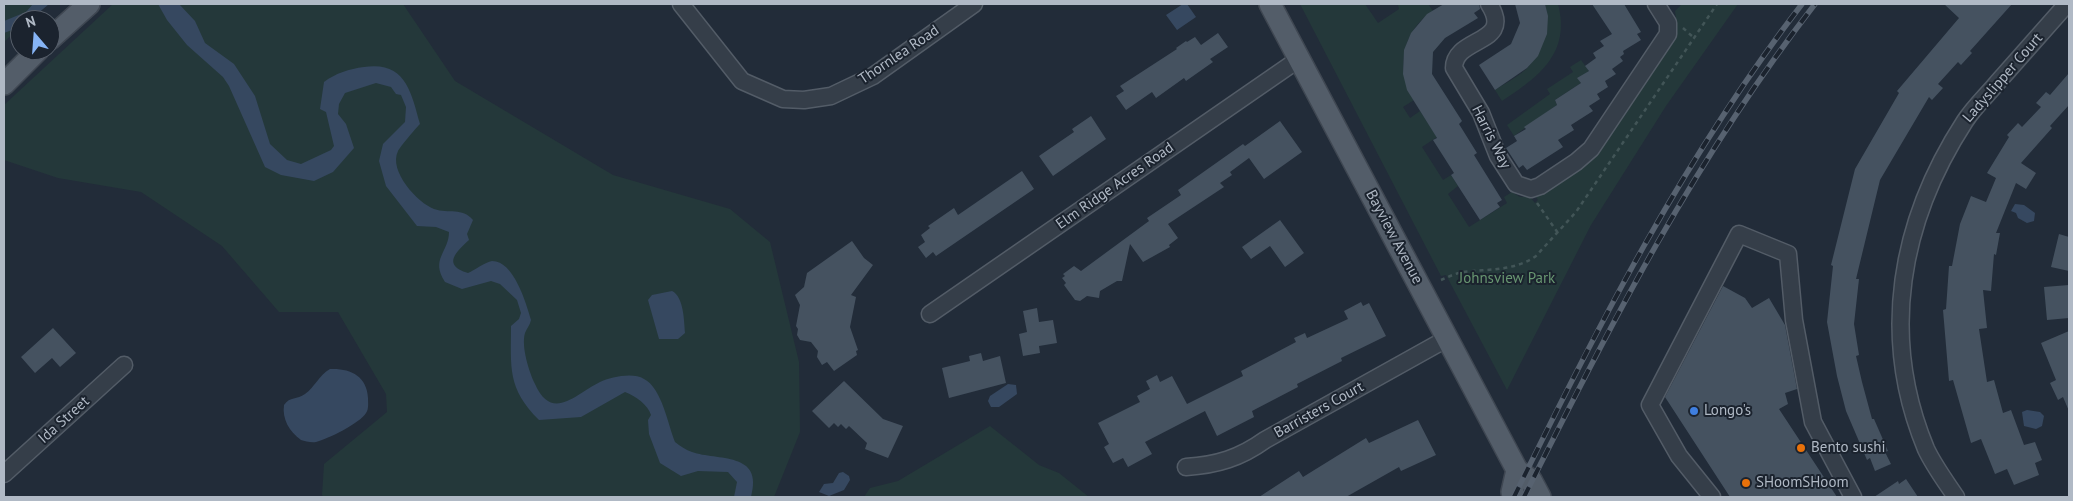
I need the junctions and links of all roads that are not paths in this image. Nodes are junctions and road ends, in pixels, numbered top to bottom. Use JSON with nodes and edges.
{"nodes":[{"id":1,"x":89,"y":4,"type":"edge"},
{"id":2,"x":681,"y":4,"type":"edge"},
{"id":3,"x":974,"y":4,"type":"edge"},
{"id":4,"x":1270,"y":4,"type":"edge"},
{"id":5,"x":1489,"y":4,"type":"edge"},
{"id":6,"x":1656,"y":4,"type":"edge"},
{"id":7,"x":2067,"y":4,"type":"edge"},
{"id":8,"x":60,"y":30,"type":"edge"},
{"id":9,"x":1299,"y":59,"type":"junction"},
{"id":10,"x":28,"y":60,"type":"edge"},
{"id":11,"x":4,"y":84,"type":"edge"},
{"id":12,"x":930,"y":314,"type":"dead end"},
{"id":13,"x":1448,"y":338,"type":"junction"},
{"id":14,"x":124,"y":365,"type":"dead end"},
{"id":15,"x":1186,"y":467,"type":"dead end"},
{"id":16,"x":1517,"y":470,"type":"junction"},
{"id":17,"x":4,"y":474,"type":"edge"},
{"id":18,"x":1707,"y":496,"type":"edge"},
{"id":19,"x":1515,"y":497,"type":"edge"},
{"id":20,"x":1540,"y":497,"type":"edge"},
{"id":21,"x":1853,"y":497,"type":"edge"},
{"id":22,"x":1956,"y":497,"type":"edge"}],
"edges":[{"from":1,"to":8,"type":"main road"},
{"from":2,"to":3,"type":"street","name":"Thornlea Road"},
{"from":4,"to":9,"type":"main road","name":"Bayview Avenue"},
{"from":5,"to":6,"type":"street","name":"Harris Way"},
{"from":7,"to":22,"type":"street","name":"Ladyslipper Court"},
{"from":9,"to":12,"type":"street","name":"Elm Ridge Acres Road"},
{"from":9,"to":13,"type":"main road","name":"Bayview Avenue"},
{"from":10,"to":11,"type":"main road"},
{"from":13,"to":15,"type":"street","name":"Barristers Court"},
{"from":13,"to":16,"type":"main road","name":"Bayview Avenue"},
{"from":14,"to":17,"type":"street","name":"Ida Street"},
{"from":16,"to":19,"type":"main road"},
{"from":16,"to":20,"type":"main road","name":"Bayview Avenue"},
{"from":18,"to":21,"type":"street"}]}
